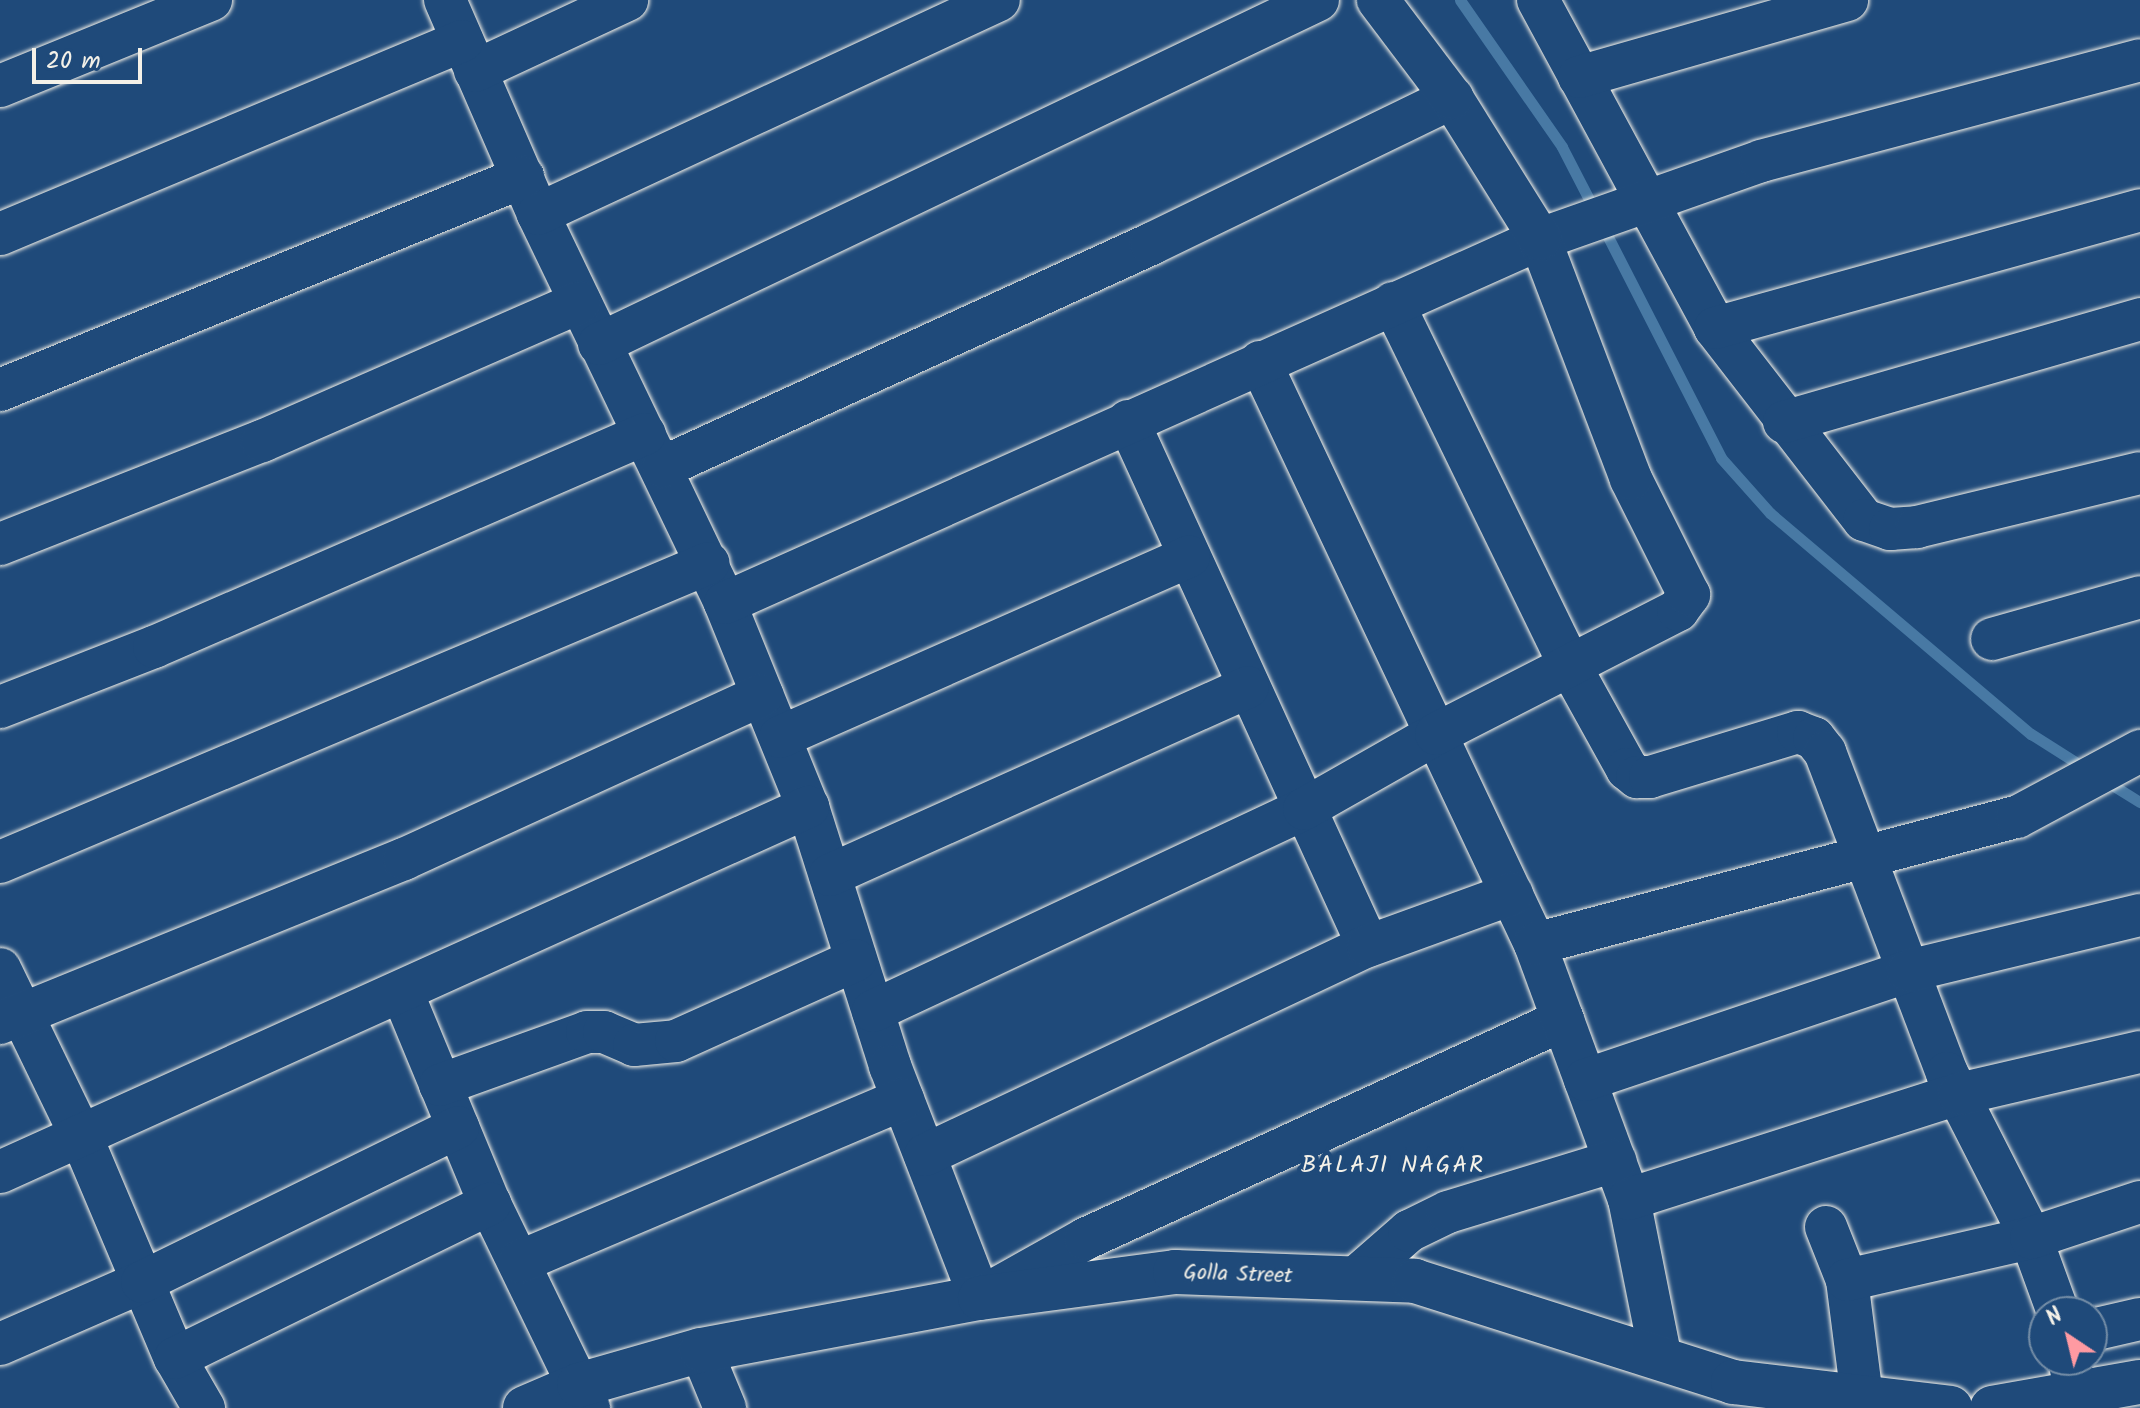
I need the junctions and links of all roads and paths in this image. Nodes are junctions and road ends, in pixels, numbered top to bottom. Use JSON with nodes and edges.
{"nodes":[{"id":1,"x":211,"y":0,"type":"edge"},
{"id":2,"x":445,"y":0,"type":"edge"},
{"id":3,"x":627,"y":0,"type":"edge"},
{"id":4,"x":999,"y":0,"type":"edge"},
{"id":5,"x":1318,"y":0,"type":"edge"},
{"id":6,"x":1378,"y":0,"type":"edge"},
{"id":7,"x":1538,"y":0,"type":"edge"},
{"id":8,"x":1847,"y":0,"type":"edge"},
{"id":9,"x":469,"y":56,"type":"junction"},
{"id":10,"x":2140,"y":60,"type":"edge"},
{"id":11,"x":1579,"y":77,"type":"junction"},
{"id":12,"x":0,"y":86,"type":"edge"},
{"id":13,"x":1452,"y":98,"type":"junction"},
{"id":14,"x":530,"y":196,"type":"junction"},
{"id":15,"x":1649,"y":197,"type":"junction"},
{"id":16,"x":2140,"y":210,"type":"edge"},
{"id":17,"x":1,"y":232,"type":"edge"},
{"id":18,"x":1555,"y":233,"type":"junction"},
{"id":19,"x":580,"y":302,"type":"junction"},
{"id":20,"x":1393,"y":303,"type":"junction"},
{"id":21,"x":2140,"y":319,"type":"edge"},
{"id":22,"x":1715,"y":328,"type":"junction"},
{"id":23,"x":599,"y":344,"type":"junction"},
{"id":24,"x":1260,"y":362,"type":"junction"},
{"id":25,"x":0,"y":390,"type":"edge"},
{"id":26,"x":1128,"y":421,"type":"junction"},
{"id":27,"x":1784,"y":422,"type":"junction"},
{"id":28,"x":654,"y":451,"type":"junction"},
{"id":29,"x":2140,"y":473,"type":"edge"},
{"id":30,"x":0,"y":544,"type":"edge"},
{"id":31,"x":1189,"y":557,"type":"junction"},
{"id":32,"x":709,"y":563,"type":"junction"},
{"id":33,"x":2140,"y":597,"type":"edge"},
{"id":34,"x":725,"y":603,"type":"junction"},
{"id":35,"x":1992,"y":639,"type":"dead end"},
{"id":36,"x":1570,"y":666,"type":"junction"},
{"id":37,"x":1248,"y":687,"type":"junction"},
{"id":38,"x":762,"y":695,"type":"junction"},
{"id":39,"x":0,"y":707,"type":"edge"},
{"id":40,"x":1436,"y":734,"type":"junction"},
{"id":41,"x":780,"y":737,"type":"junction"},
{"id":42,"x":2140,"y":751,"type":"edge"},
{"id":43,"x":808,"y":807,"type":"junction"},
{"id":44,"x":1304,"y":809,"type":"junction"},
{"id":45,"x":1862,"y":858,"type":"junction"},
{"id":46,"x":0,"y":862,"type":"edge"},
{"id":47,"x":830,"y":875,"type":"junction"},
{"id":48,"x":1512,"y":894,"type":"junction"},
{"id":49,"x":2140,"y":915,"type":"edge"},
{"id":50,"x":1535,"y":944,"type":"junction"},
{"id":51,"x":1368,"y":946,"type":"junction"},
{"id":52,"x":856,"y":960,"type":"junction"},
{"id":53,"x":0,"y":969,"type":"edge"},
{"id":54,"x":1908,"y":971,"type":"junction"},
{"id":55,"x":402,"y":992,"type":"junction"},
{"id":56,"x":873,"y":1011,"type":"junction"},
{"id":57,"x":11,"y":1019,"type":"edge"},
{"id":58,"x":1563,"y":1020,"type":"junction"},
{"id":59,"x":2140,"y":1052,"type":"edge"},
{"id":60,"x":1585,"y":1080,"type":"junction"},
{"id":61,"x":440,"y":1085,"type":"junction"},
{"id":62,"x":1959,"y":1094,"type":"junction"},
{"id":63,"x":903,"y":1099,"type":"junction"},
{"id":64,"x":458,"y":1127,"type":"junction"},
{"id":65,"x":81,"y":1136,"type":"junction"},
{"id":66,"x":925,"y":1155,"type":"junction"},
{"id":67,"x":0,"y":1172,"type":"edge"},
{"id":68,"x":1622,"y":1180,"type":"junction"},
{"id":69,"x":2140,"y":1202,"type":"edge"},
{"id":70,"x":490,"y":1204,"type":"junction"},
{"id":71,"x":1826,"y":1227,"type":"dead end"},
{"id":72,"x":2031,"y":1238,"type":"junction"},
{"id":73,"x":519,"y":1262,"type":"junction"},
{"id":74,"x":1354,"y":1279,"type":"junction"},
{"id":75,"x":1847,"y":1280,"type":"junction"},
{"id":76,"x":142,"y":1282,"type":"junction"},
{"id":77,"x":2052,"y":1296,"type":"edge"},
{"id":78,"x":980,"y":1298,"type":"junction"},
{"id":79,"x":2140,"y":1319,"type":"edge"},
{"id":80,"x":2108,"y":1326,"type":"edge"},
{"id":81,"x":0,"y":1344,"type":"edge"},
{"id":82,"x":701,"y":1350,"type":"junction"},
{"id":83,"x":175,"y":1358,"type":"junction"},
{"id":84,"x":1661,"y":1359,"type":"junction"},
{"id":85,"x":2073,"y":1377,"type":"edge"},
{"id":86,"x":2140,"y":1382,"type":"edge"},
{"id":87,"x":584,"y":1396,"type":"edge"},
{"id":88,"x":1887,"y":1403,"type":"edge"},
{"id":89,"x":204,"y":1408,"type":"edge"},
{"id":90,"x":525,"y":1408,"type":"edge"},
{"id":91,"x":725,"y":1408,"type":"edge"},
{"id":92,"x":1950,"y":1408,"type":"edge"},
{"id":93,"x":1992,"y":1408,"type":"edge"}],
"edges":[{"from":1,"to":12,"type":"street"},
{"from":2,"to":9,"type":"street"},
{"from":3,"to":9,"type":"street"},
{"from":4,"to":14,"type":"street"},
{"from":5,"to":23,"type":"street"},
{"from":6,"to":13,"type":"street"},
{"from":7,"to":11,"type":"street"},
{"from":8,"to":11,"type":"street"},
{"from":9,"to":14,"type":"street"},
{"from":9,"to":17,"type":"street"},
{"from":10,"to":15,"type":"street"},
{"from":11,"to":15,"type":"street"},
{"from":13,"to":18,"type":"street"},
{"from":13,"to":28,"type":"street"},
{"from":14,"to":19,"type":"street"},
{"from":14,"to":25,"type":"street"},
{"from":15,"to":18,"type":"street"},
{"from":15,"to":22,"type":"street"},
{"from":16,"to":22,"type":"street"},
{"from":18,"to":20,"type":"street"},
{"from":18,"to":36,"type":"street"},
{"from":19,"to":23,"type":"street"},
{"from":19,"to":30,"type":"street"},
{"from":20,"to":24,"type":"street"},
{"from":20,"to":36,"type":"street"},
{"from":21,"to":27,"type":"street"},
{"from":22,"to":27,"type":"street"},
{"from":23,"to":28,"type":"street"},
{"from":24,"to":26,"type":"street"},
{"from":24,"to":40,"type":"street"},
{"from":26,"to":31,"type":"street"},
{"from":26,"to":34,"type":"street"},
{"from":27,"to":29,"type":"street"},
{"from":28,"to":32,"type":"street"},
{"from":28,"to":39,"type":"street"},
{"from":31,"to":37,"type":"street"},
{"from":31,"to":41,"type":"street"},
{"from":32,"to":34,"type":"street"},
{"from":32,"to":46,"type":"street"},
{"from":33,"to":35,"type":"street"},
{"from":34,"to":38,"type":"street"},
{"from":36,"to":40,"type":"street"},
{"from":36,"to":45,"type":"street"},
{"from":37,"to":44,"type":"street"},
{"from":37,"to":47,"type":"street"},
{"from":38,"to":41,"type":"street"},
{"from":38,"to":57,"type":"street"},
{"from":40,"to":44,"type":"street"},
{"from":40,"to":48,"type":"street"},
{"from":41,"to":43,"type":"street"},
{"from":42,"to":45,"type":"street"},
{"from":43,"to":47,"type":"street"},
{"from":43,"to":55,"type":"street"},
{"from":44,"to":51,"type":"street"},
{"from":44,"to":56,"type":"street"},
{"from":45,"to":50,"type":"street"},
{"from":45,"to":54,"type":"street"},
{"from":47,"to":52,"type":"street"},
{"from":48,"to":50,"type":"street"},
{"from":48,"to":51,"type":"street"},
{"from":49,"to":54,"type":"street"},
{"from":50,"to":58,"type":"street"},
{"from":51,"to":66,"type":"street"},
{"from":52,"to":56,"type":"street"},
{"from":52,"to":61,"type":"street"},
{"from":53,"to":57,"type":"street"},
{"from":54,"to":60,"type":"street"},
{"from":54,"to":62,"type":"street"},
{"from":55,"to":61,"type":"street"},
{"from":55,"to":65,"type":"street"},
{"from":56,"to":63,"type":"street"},
{"from":57,"to":65,"type":"street"},
{"from":58,"to":60,"type":"street"},
{"from":58,"to":78,"type":"street"},
{"from":59,"to":62,"type":"street"},
{"from":60,"to":68,"type":"street"},
{"from":61,"to":64,"type":"street"},
{"from":62,"to":68,"type":"street"},
{"from":62,"to":72,"type":"street"},
{"from":63,"to":66,"type":"street"},
{"from":63,"to":73,"type":"street"},
{"from":64,"to":70,"type":"street"},
{"from":64,"to":76,"type":"street"},
{"from":65,"to":67,"type":"street"},
{"from":65,"to":76,"type":"street"},
{"from":66,"to":78,"type":"street"},
{"from":68,"to":74,"type":"street"},
{"from":68,"to":84,"type":"street"},
{"from":69,"to":72,"type":"street"},
{"from":70,"to":73,"type":"street"},
{"from":70,"to":83,"type":"street"},
{"from":71,"to":75,"type":"street"},
{"from":72,"to":75,"type":"street"},
{"from":72,"to":77,"type":"street"},
{"from":73,"to":87,"type":"street"},
{"from":74,"to":78,"type":"street","name":"Golla Street"},
{"from":74,"to":84,"type":"street","name":"Golla Street"},
{"from":75,"to":88,"type":"street"},
{"from":76,"to":81,"type":"street"},
{"from":76,"to":83,"type":"street"},
{"from":78,"to":82,"type":"street","name":"Golla Street"},
{"from":79,"to":80,"type":"street"},
{"from":82,"to":87,"type":"street","name":"Golla Street"},
{"from":82,"to":91,"type":"street"},
{"from":83,"to":89,"type":"street"},
{"from":84,"to":88,"type":"street","name":"Golla Street"},
{"from":85,"to":86,"type":"street"},
{"from":85,"to":93,"type":"street"},
{"from":87,"to":90,"type":"street","name":"Golla Street"},
{"from":88,"to":92,"type":"street","name":"Golla Street"}]}
